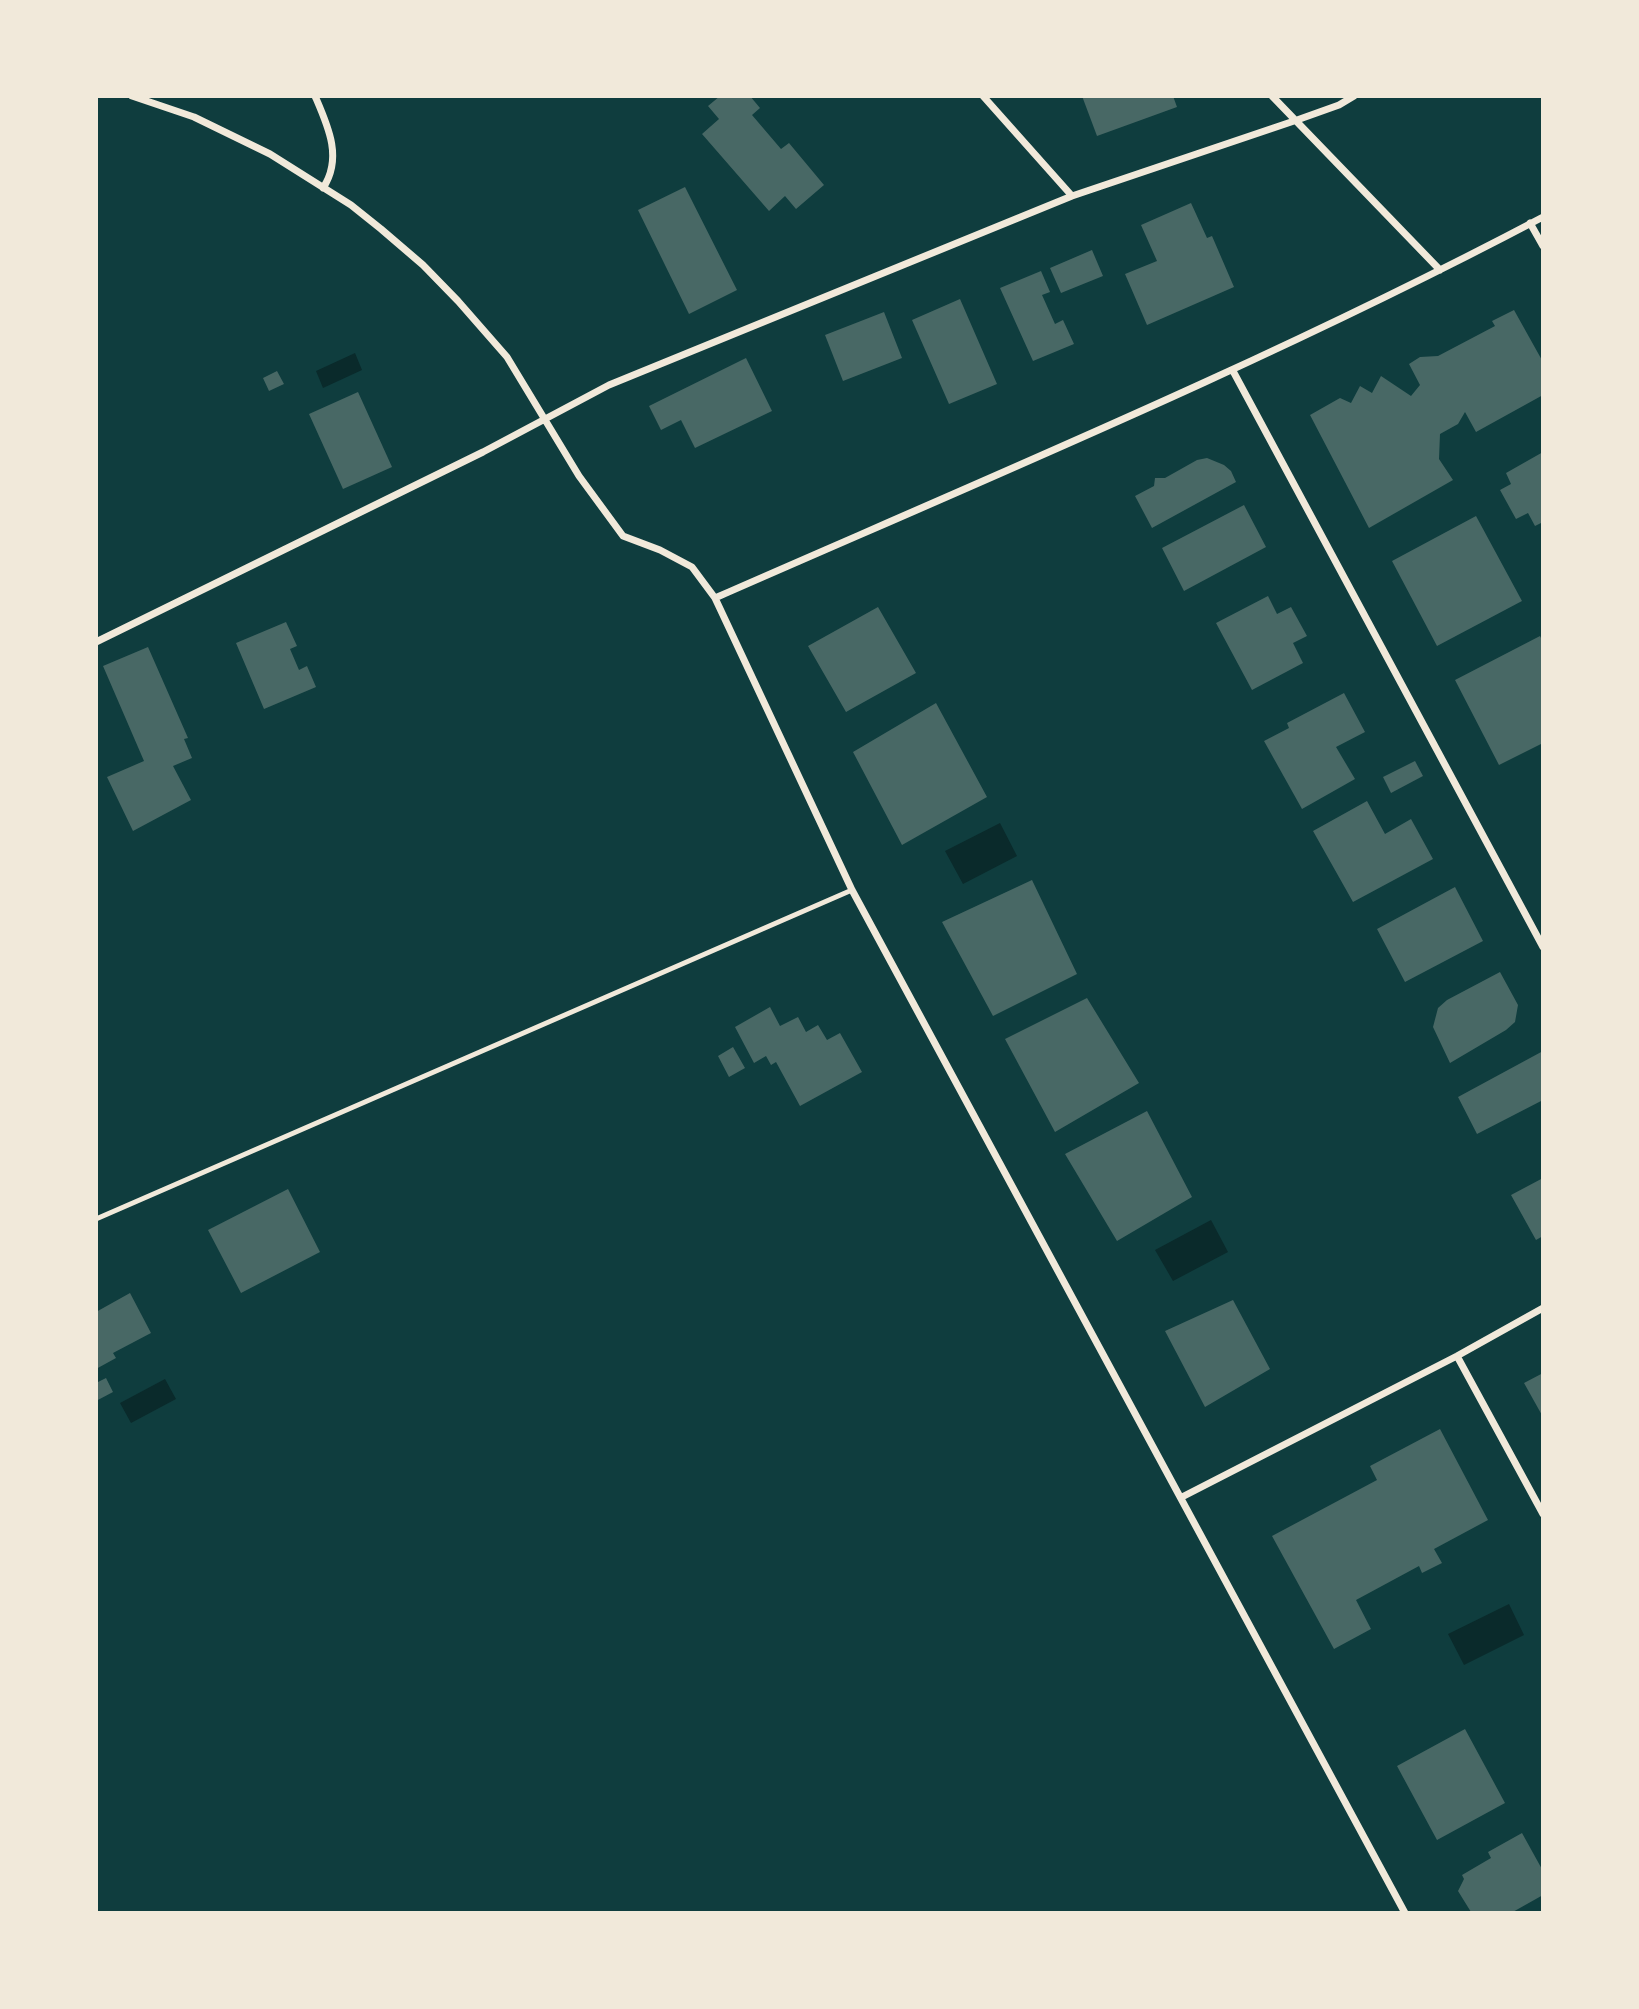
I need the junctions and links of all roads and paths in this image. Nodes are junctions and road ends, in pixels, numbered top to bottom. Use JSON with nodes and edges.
{"nodes":[{"id":1,"x":132,"y":96,"type":"edge"},
{"id":2,"x":315,"y":96,"type":"edge"},
{"id":3,"x":983,"y":96,"type":"edge"},
{"id":4,"x":1272,"y":96,"type":"edge"},
{"id":5,"x":1354,"y":96,"type":"edge"},
{"id":6,"x":1297,"y":120,"type":"junction"},
{"id":7,"x":323,"y":188,"type":"junction"},
{"id":8,"x":1072,"y":196,"type":"junction"},
{"id":9,"x":1543,"y":217,"type":"edge"},
{"id":10,"x":1530,"y":223,"type":"junction"},
{"id":11,"x":1543,"y":246,"type":"edge"},
{"id":12,"x":1440,"y":271,"type":"junction"},
{"id":13,"x":1233,"y":371,"type":"junction"},
{"id":14,"x":545,"y":417,"type":"junction"},
{"id":15,"x":715,"y":597,"type":"junction"},
{"id":16,"x":96,"y":642,"type":"edge"},
{"id":17,"x":852,"y":890,"type":"junction"},
{"id":18,"x":1543,"y":947,"type":"edge"},
{"id":19,"x":96,"y":1219,"type":"edge"},
{"id":20,"x":1543,"y":1308,"type":"edge"},
{"id":21,"x":1457,"y":1356,"type":"junction"},
{"id":22,"x":1182,"y":1497,"type":"junction"},
{"id":23,"x":1543,"y":1514,"type":"edge"},
{"id":24,"x":1405,"y":1913,"type":"edge"}],
"edges":[{"from":1,"to":7,"type":"street"},
{"from":2,"to":7,"type":"street"},
{"from":3,"to":8,"type":"street"},
{"from":4,"to":6,"type":"street"},
{"from":5,"to":6,"type":"street"},
{"from":6,"to":8,"type":"street"},
{"from":6,"to":12,"type":"street"},
{"from":7,"to":14,"type":"street"},
{"from":8,"to":14,"type":"street"},
{"from":9,"to":10,"type":"street"},
{"from":10,"to":11,"type":"street"},
{"from":10,"to":12,"type":"street"},
{"from":12,"to":13,"type":"street"},
{"from":13,"to":15,"type":"street"},
{"from":13,"to":18,"type":"street"},
{"from":14,"to":15,"type":"street"},
{"from":14,"to":16,"type":"street"},
{"from":15,"to":17,"type":"street"},
{"from":17,"to":19,"type":"lane"},
{"from":17,"to":22,"type":"street"},
{"from":20,"to":21,"type":"street"},
{"from":21,"to":22,"type":"street"},
{"from":21,"to":23,"type":"street"},
{"from":22,"to":24,"type":"street"}]}
